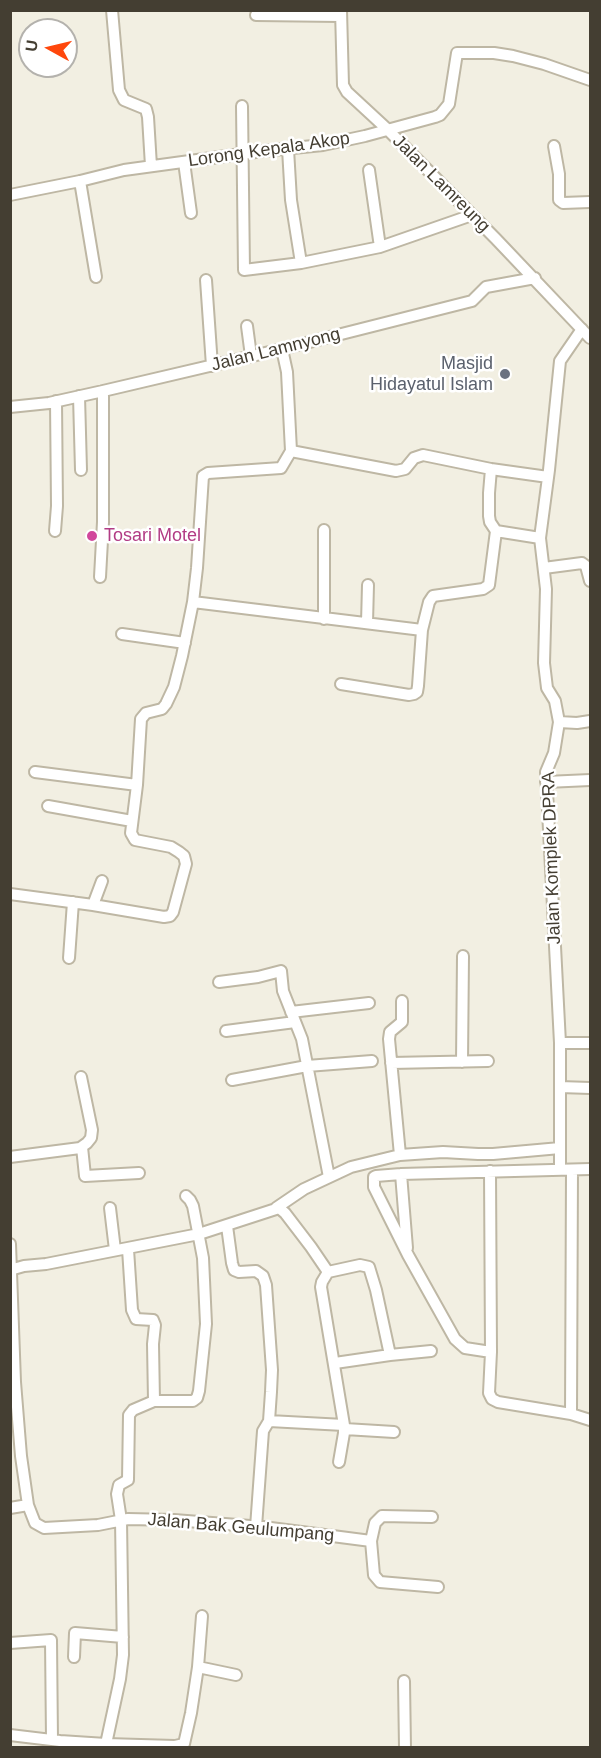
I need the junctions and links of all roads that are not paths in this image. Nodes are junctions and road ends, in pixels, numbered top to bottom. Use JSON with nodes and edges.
{"nodes":[{"id":1,"x":112,"y":10,"type":"edge"},
{"id":2,"x":341,"y":13,"type":"edge"},
{"id":3,"x":256,"y":15,"type":"dead end"},
{"id":4,"x":591,"y":80,"type":"edge"},
{"id":5,"x":242,"y":106,"type":"dead end"},
{"id":6,"x":387,"y":129,"type":"junction"},
{"id":7,"x":554,"y":146,"type":"dead end"},
{"id":8,"x":288,"y":149,"type":"junction"},
{"id":9,"x":242,"y":154,"type":"junction"},
{"id":10,"x":184,"y":162,"type":"junction"},
{"id":11,"x":151,"y":166,"type":"junction"},
{"id":12,"x":369,"y":170,"type":"dead end"},
{"id":13,"x":80,"y":181,"type":"junction"},
{"id":14,"x":10,"y":195,"type":"edge"},
{"id":15,"x":591,"y":202,"type":"edge"},
{"id":16,"x":191,"y":213,"type":"dead end"},
{"id":17,"x":472,"y":214,"type":"junction"},
{"id":18,"x":380,"y":247,"type":"junction"},
{"id":19,"x":301,"y":263,"type":"junction"},
{"id":20,"x":96,"y":277,"type":"dead end"},
{"id":21,"x":535,"y":278,"type":"junction"},
{"id":22,"x":206,"y":280,"type":"dead end"},
{"id":23,"x":247,"y":326,"type":"dead end"},
{"id":24,"x":582,"y":329,"type":"junction"},
{"id":25,"x":591,"y":338,"type":"edge"},
{"id":26,"x":282,"y":349,"type":"junction"},
{"id":27,"x":251,"y":356,"type":"junction"},
{"id":28,"x":212,"y":366,"type":"junction"},
{"id":29,"x":103,"y":391,"type":"junction"},
{"id":30,"x":79,"y":396,"type":"junction"},
{"id":31,"x":56,"y":401,"type":"junction"},
{"id":32,"x":10,"y":407,"type":"edge"},
{"id":33,"x":291,"y":451,"type":"junction"},
{"id":34,"x":81,"y":470,"type":"dead end"},
{"id":35,"x":491,"y":470,"type":"junction"},
{"id":36,"x":548,"y":477,"type":"junction"},
{"id":37,"x":324,"y":530,"type":"dead end"},
{"id":38,"x":55,"y":531,"type":"dead end"},
{"id":39,"x":495,"y":531,"type":"junction"},
{"id":40,"x":540,"y":538,"type":"junction"},
{"id":41,"x":544,"y":568,"type":"junction"},
{"id":42,"x":100,"y":577,"type":"dead end"},
{"id":43,"x":591,"y":580,"type":"edge"},
{"id":44,"x":368,"y":585,"type":"dead end"},
{"id":45,"x":193,"y":602,"type":"junction"},
{"id":46,"x":324,"y":619,"type":"junction"},
{"id":47,"x":367,"y":623,"type":"junction"},
{"id":48,"x":422,"y":630,"type":"junction"},
{"id":49,"x":122,"y":634,"type":"dead end"},
{"id":50,"x":185,"y":643,"type":"junction"},
{"id":51,"x":341,"y":684,"type":"dead end"},
{"id":52,"x":560,"y":722,"type":"junction"},
{"id":53,"x":591,"y":722,"type":"edge"},
{"id":54,"x":35,"y":772,"type":"dead end"},
{"id":55,"x":591,"y":780,"type":"edge"},
{"id":56,"x":546,"y":782,"type":"junction"},
{"id":57,"x":137,"y":785,"type":"junction"},
{"id":58,"x":48,"y":806,"type":"dead end"},
{"id":59,"x":132,"y":820,"type":"junction"},
{"id":60,"x":102,"y":881,"type":"dead end"},
{"id":61,"x":10,"y":894,"type":"edge"},
{"id":62,"x":73,"y":902,"type":"junction"},
{"id":63,"x":93,"y":905,"type":"junction"},
{"id":64,"x":464,"y":956,"type":"dead end"},
{"id":65,"x":69,"y":958,"type":"dead end"},
{"id":66,"x":219,"y":982,"type":"dead end"},
{"id":67,"x":402,"y":1001,"type":"dead end"},
{"id":68,"x":369,"y":1003,"type":"dead end"},
{"id":69,"x":293,"y":1017,"type":"junction"},
{"id":70,"x":226,"y":1031,"type":"dead end"},
{"id":71,"x":560,"y":1043,"type":"junction"},
{"id":72,"x":591,"y":1043,"type":"edge"},
{"id":73,"x":372,"y":1061,"type":"dead end"},
{"id":74,"x":488,"y":1061,"type":"dead end"},
{"id":75,"x":462,"y":1062,"type":"junction"},
{"id":76,"x":390,"y":1063,"type":"junction"},
{"id":77,"x":307,"y":1066,"type":"junction"},
{"id":78,"x":81,"y":1077,"type":"dead end"},
{"id":79,"x":232,"y":1080,"type":"dead end"},
{"id":80,"x":560,"y":1087,"type":"junction"},
{"id":81,"x":591,"y":1088,"type":"edge"},
{"id":82,"x":82,"y":1147,"type":"junction"},
{"id":83,"x":560,"y":1148,"type":"junction"},
{"id":84,"x":400,"y":1155,"type":"junction"},
{"id":85,"x":10,"y":1158,"type":"edge"},
{"id":86,"x":591,"y":1169,"type":"edge"},
{"id":87,"x":560,"y":1170,"type":"junction"},
{"id":88,"x":572,"y":1170,"type":"junction"},
{"id":89,"x":490,"y":1171,"type":"junction"},
{"id":90,"x":139,"y":1173,"type":"dead end"},
{"id":91,"x":401,"y":1174,"type":"junction"},
{"id":92,"x":329,"y":1177,"type":"junction"},
{"id":93,"x":186,"y":1196,"type":"dead end"},
{"id":94,"x":110,"y":1208,"type":"dead end"},
{"id":95,"x":276,"y":1209,"type":"junction"},
{"id":96,"x":227,"y":1226,"type":"junction"},
{"id":97,"x":199,"y":1234,"type":"junction"},
{"id":98,"x":10,"y":1244,"type":"edge"},
{"id":99,"x":128,"y":1249,"type":"junction"},
{"id":100,"x":115,"y":1250,"type":"junction"},
{"id":101,"x":408,"y":1255,"type":"junction"},
{"id":102,"x":11,"y":1270,"type":"edge"},
{"id":103,"x":328,"y":1272,"type":"junction"},
{"id":104,"x":431,"y":1351,"type":"dead end"},
{"id":105,"x":491,"y":1352,"type":"junction"},
{"id":106,"x":390,"y":1355,"type":"junction"},
{"id":107,"x":335,"y":1363,"type":"junction"},
{"id":108,"x":154,"y":1401,"type":"junction"},
{"id":109,"x":14,"y":1413,"type":"edge"},
{"id":110,"x":571,"y":1414,"type":"junction"},
{"id":111,"x":591,"y":1420,"type":"edge"},
{"id":112,"x":269,"y":1421,"type":"junction"},
{"id":113,"x":344,"y":1427,"type":"junction"},
{"id":114,"x":394,"y":1432,"type":"dead end"},
{"id":115,"x":339,"y":1462,"type":"dead end"},
{"id":116,"x":28,"y":1505,"type":"junction"},
{"id":117,"x":10,"y":1508,"type":"edge"},
{"id":118,"x":432,"y":1517,"type":"dead end"},
{"id":119,"x":121,"y":1520,"type":"junction"},
{"id":120,"x":256,"y":1527,"type":"junction"},
{"id":121,"x":371,"y":1540,"type":"junction"},
{"id":122,"x":438,"y":1587,"type":"dead end"},
{"id":123,"x":202,"y":1616,"type":"dead end"},
{"id":124,"x":123,"y":1636,"type":"junction"},
{"id":125,"x":10,"y":1643,"type":"edge"},
{"id":126,"x":74,"y":1658,"type":"dead end"},
{"id":127,"x":198,"y":1667,"type":"junction"},
{"id":128,"x":236,"y":1675,"type":"dead end"},
{"id":129,"x":404,"y":1681,"type":"dead end"},
{"id":130,"x":10,"y":1735,"type":"edge"},
{"id":131,"x":52,"y":1740,"type":"junction"},
{"id":132,"x":32,"y":1743,"type":"edge"},
{"id":133,"x":106,"y":1746,"type":"edge"},
{"id":134,"x":180,"y":1747,"type":"edge"},
{"id":135,"x":405,"y":1748,"type":"edge"}],
"edges":[{"from":1,"to":11,"type":"street"},
{"from":2,"to":3,"type":"street"},
{"from":2,"to":6,"type":"street","name":"Jalan Lamreung"},
{"from":4,"to":6,"type":"street","name":"Lorong Kepala Akop"},
{"from":5,"to":9,"type":"street"},
{"from":6,"to":8,"type":"street","name":"Lorong Kepala Akop"},
{"from":6,"to":17,"type":"street","name":"Jalan Lamreung"},
{"from":7,"to":15,"type":"street"},
{"from":8,"to":9,"type":"street","name":"Lorong Kepala Akop"},
{"from":8,"to":19,"type":"street"},
{"from":9,"to":10,"type":"street","name":"Lorong Kepala Akop"},
{"from":9,"to":19,"type":"street"},
{"from":10,"to":11,"type":"street","name":"Lorong Kepala Akop"},
{"from":10,"to":16,"type":"street"},
{"from":11,"to":13,"type":"street","name":"Lorong Kepala Akop"},
{"from":12,"to":18,"type":"street"},
{"from":13,"to":14,"type":"street","name":"Lorong Kepala Akop"},
{"from":13,"to":20,"type":"street"},
{"from":17,"to":18,"type":"street"},
{"from":17,"to":21,"type":"street","name":"Jalan Lamreung"},
{"from":18,"to":19,"type":"street"},
{"from":21,"to":24,"type":"street","name":"Jalan Lamreung"},
{"from":21,"to":26,"type":"street","name":"Jalan Lamnyong"},
{"from":22,"to":28,"type":"street"},
{"from":23,"to":27,"type":"street"},
{"from":24,"to":25,"type":"street","name":"Jalan Lamreung"},
{"from":24,"to":36,"type":"street","name":"Jalan Komplek DPRA"},
{"from":26,"to":27,"type":"street","name":"Jalan Lamnyong"},
{"from":26,"to":33,"type":"street"},
{"from":27,"to":28,"type":"street","name":"Jalan Lamnyong"},
{"from":28,"to":29,"type":"street","name":"Jalan Lamnyong"},
{"from":29,"to":30,"type":"street","name":"Jalan Lamnyong"},
{"from":29,"to":42,"type":"street"},
{"from":30,"to":31,"type":"street","name":"Jalan Lamnyong"},
{"from":30,"to":34,"type":"street"},
{"from":31,"to":32,"type":"street","name":"Jalan Lamnyong"},
{"from":31,"to":38,"type":"street"},
{"from":33,"to":35,"type":"street"},
{"from":33,"to":45,"type":"street"},
{"from":35,"to":36,"type":"street"},
{"from":35,"to":39,"type":"street"},
{"from":36,"to":40,"type":"street","name":"Jalan Komplek DPRA"},
{"from":37,"to":46,"type":"street"},
{"from":39,"to":40,"type":"street"},
{"from":39,"to":48,"type":"street"},
{"from":40,"to":41,"type":"street","name":"Jalan Komplek DPRA"},
{"from":41,"to":43,"type":"street"},
{"from":41,"to":52,"type":"street","name":"Jalan Komplek DPRA"},
{"from":44,"to":47,"type":"street"},
{"from":45,"to":46,"type":"street"},
{"from":45,"to":50,"type":"street"},
{"from":46,"to":47,"type":"street"},
{"from":47,"to":48,"type":"street"},
{"from":48,"to":51,"type":"street"},
{"from":49,"to":50,"type":"street"},
{"from":50,"to":57,"type":"street"},
{"from":52,"to":53,"type":"street"},
{"from":52,"to":56,"type":"street","name":"Jalan Komplek DPRA"},
{"from":54,"to":57,"type":"street"},
{"from":55,"to":56,"type":"street"},
{"from":56,"to":71,"type":"street","name":"Jalan Komplek DPRA"},
{"from":57,"to":59,"type":"street"},
{"from":58,"to":59,"type":"street"},
{"from":59,"to":63,"type":"street"},
{"from":60,"to":63,"type":"street"},
{"from":61,"to":62,"type":"street"},
{"from":62,"to":63,"type":"street"},
{"from":62,"to":65,"type":"street"},
{"from":64,"to":75,"type":"street"},
{"from":66,"to":69,"type":"street"},
{"from":67,"to":76,"type":"street"},
{"from":68,"to":69,"type":"street"},
{"from":69,"to":70,"type":"street"},
{"from":69,"to":77,"type":"street"},
{"from":71,"to":72,"type":"street"},
{"from":71,"to":80,"type":"street","name":"Jalan Komplek DPRA"},
{"from":73,"to":77,"type":"street"},
{"from":74,"to":75,"type":"street"},
{"from":75,"to":76,"type":"street"},
{"from":76,"to":84,"type":"street"},
{"from":77,"to":79,"type":"street"},
{"from":77,"to":92,"type":"street"},
{"from":78,"to":82,"type":"street"},
{"from":80,"to":81,"type":"street"},
{"from":80,"to":83,"type":"street","name":"Jalan Komplek DPRA"},
{"from":82,"to":85,"type":"street"},
{"from":82,"to":90,"type":"street"},
{"from":83,"to":84,"type":"street"},
{"from":83,"to":87,"type":"street","name":"Jalan Komplek DPRA"},
{"from":84,"to":92,"type":"street"},
{"from":86,"to":88,"type":"street"},
{"from":87,"to":88,"type":"street"},
{"from":87,"to":89,"type":"street"},
{"from":88,"to":110,"type":"street"},
{"from":89,"to":91,"type":"street"},
{"from":89,"to":105,"type":"street"},
{"from":91,"to":101,"type":"street"},
{"from":91,"to":101,"type":"street"},
{"from":92,"to":95,"type":"street"},
{"from":93,"to":97,"type":"street"},
{"from":94,"to":100,"type":"street"},
{"from":95,"to":96,"type":"street"},
{"from":95,"to":103,"type":"street"},
{"from":96,"to":97,"type":"street"},
{"from":96,"to":112,"type":"street"},
{"from":97,"to":99,"type":"street"},
{"from":97,"to":108,"type":"street"},
{"from":98,"to":102,"type":"street"},
{"from":99,"to":100,"type":"street"},
{"from":99,"to":108,"type":"street"},
{"from":100,"to":102,"type":"street"},
{"from":101,"to":105,"type":"street"},
{"from":102,"to":109,"type":"street"},
{"from":103,"to":106,"type":"street"},
{"from":103,"to":107,"type":"street"},
{"from":104,"to":106,"type":"street"},
{"from":105,"to":110,"type":"street"},
{"from":106,"to":107,"type":"street"},
{"from":107,"to":113,"type":"street"},
{"from":108,"to":119,"type":"street"},
{"from":109,"to":116,"type":"street"},
{"from":110,"to":111,"type":"street"},
{"from":112,"to":113,"type":"street"},
{"from":112,"to":120,"type":"street"},
{"from":113,"to":114,"type":"street"},
{"from":113,"to":115,"type":"street"},
{"from":116,"to":117,"type":"street"},
{"from":116,"to":119,"type":"street","name":"Jalan Bak Geulumpang"},
{"from":118,"to":121,"type":"street"},
{"from":119,"to":120,"type":"street","name":"Jalan Bak Geulumpang"},
{"from":119,"to":124,"type":"street"},
{"from":120,"to":121,"type":"street","name":"Jalan Bak Geulumpang"},
{"from":121,"to":122,"type":"street"},
{"from":123,"to":127,"type":"street"},
{"from":124,"to":126,"type":"street"},
{"from":124,"to":133,"type":"street"},
{"from":125,"to":131,"type":"street"},
{"from":127,"to":128,"type":"street"},
{"from":127,"to":134,"type":"street"},
{"from":129,"to":135,"type":"street"},
{"from":130,"to":132,"type":"street"},
{"from":131,"to":132,"type":"street"},
{"from":131,"to":133,"type":"street"},
{"from":133,"to":134,"type":"street"}]}
